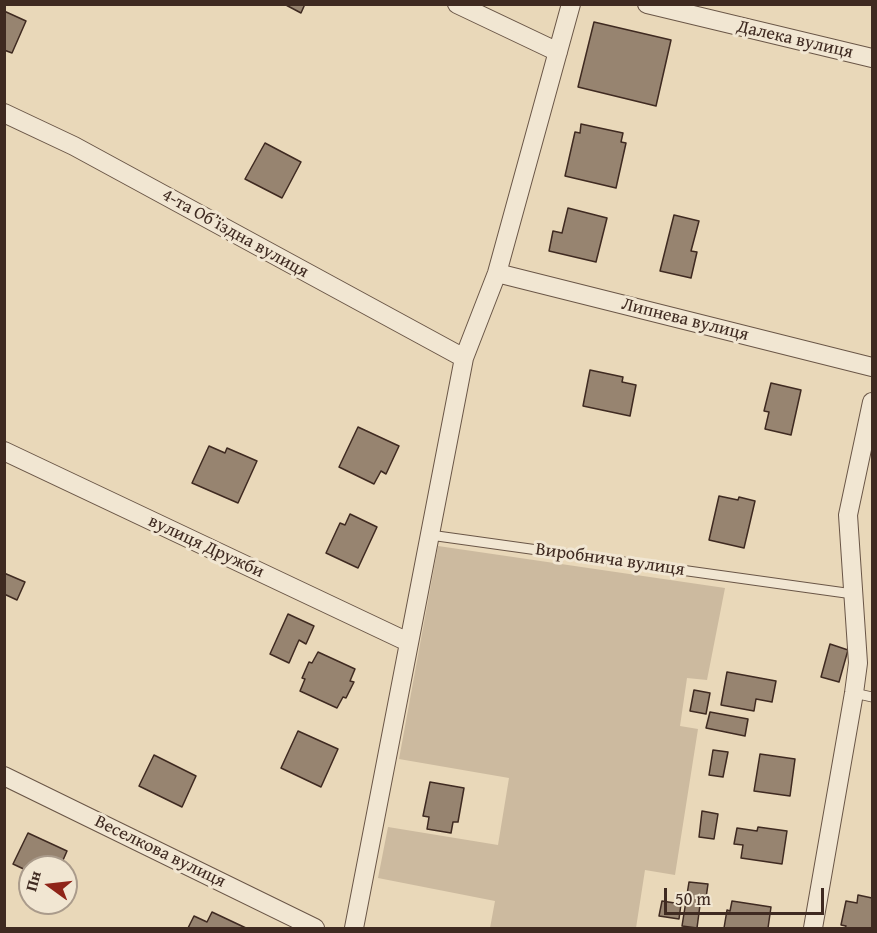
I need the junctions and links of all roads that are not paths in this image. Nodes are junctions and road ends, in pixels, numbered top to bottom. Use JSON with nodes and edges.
{"nodes":[{"id":1,"x":457,"y":4,"type":"edge"},
{"id":2,"x":571,"y":4,"type":"edge"},
{"id":3,"x":647,"y":4,"type":"edge"},
{"id":4,"x":558,"y":52,"type":"junction"},
{"id":5,"x":873,"y":58,"type":"edge"},
{"id":6,"x":4,"y":113,"type":"edge"},
{"id":7,"x":497,"y":273,"type":"junction"},
{"id":8,"x":464,"y":358,"type":"junction"},
{"id":9,"x":873,"y":367,"type":"edge"},
{"id":10,"x":873,"y":402,"type":"edge"},
{"id":11,"x":4,"y":451,"type":"edge"},
{"id":12,"x":430,"y":535,"type":"junction"},
{"id":13,"x":853,"y":594,"type":"junction"},
{"id":14,"x":408,"y":642,"type":"junction"},
{"id":15,"x":854,"y":693,"type":"junction"},
{"id":16,"x":873,"y":697,"type":"edge"},
{"id":17,"x":4,"y":776,"type":"edge"},
{"id":18,"x":315,"y":928,"type":"edge"},
{"id":19,"x":354,"y":928,"type":"edge"},
{"id":20,"x":813,"y":928,"type":"edge"}],
"edges":[{"from":1,"to":4,"type":"street"},
{"from":2,"to":4,"type":"street"},
{"from":3,"to":5,"type":"street","name":"Далека вулиця"},
{"from":4,"to":7,"type":"street"},
{"from":6,"to":8,"type":"street","name":"4-та Обʼїздна вулиця"},
{"from":7,"to":8,"type":"street"},
{"from":7,"to":9,"type":"street","name":"Липнева вулиця"},
{"from":8,"to":12,"type":"street"},
{"from":10,"to":13,"type":"street"},
{"from":11,"to":14,"type":"street","name":"вулиця Дружби"},
{"from":12,"to":13,"type":"lane","name":"Виробнича вулиця"},
{"from":12,"to":14,"type":"street"},
{"from":13,"to":15,"type":"street"},
{"from":14,"to":19,"type":"street"},
{"from":15,"to":16,"type":"lane"},
{"from":15,"to":20,"type":"street"},
{"from":17,"to":18,"type":"street","name":"Веселкова вулиця"}]}
